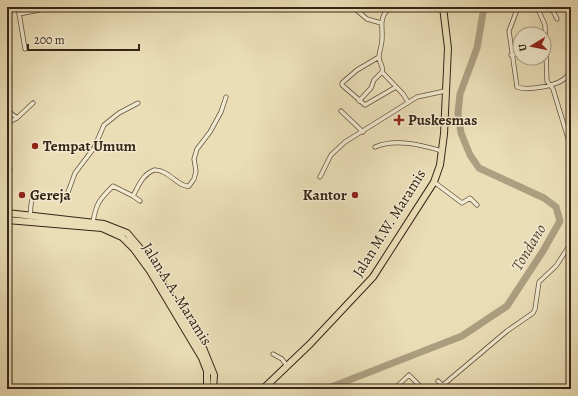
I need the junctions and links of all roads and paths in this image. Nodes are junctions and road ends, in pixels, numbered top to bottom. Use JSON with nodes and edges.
{"nodes":[{"id":1,"x":18,"y":7,"type":"edge"},
{"id":2,"x":353,"y":7,"type":"edge"},
{"id":3,"x":390,"y":7,"type":"edge"},
{"id":4,"x":518,"y":7,"type":"edge"},
{"id":5,"x":537,"y":7,"type":"edge"},
{"id":6,"x":551,"y":7,"type":"edge"},
{"id":7,"x":442,"y":8,"type":"edge"},
{"id":8,"x":39,"y":10,"type":"dead end"},
{"id":9,"x":19,"y":14,"type":"junction"},
{"id":10,"x":558,"y":19,"type":"dead end"},
{"id":11,"x":381,"y":23,"type":"junction"},
{"id":12,"x":545,"y":26,"type":"edge"},
{"id":13,"x":24,"y":49,"type":"dead end"},
{"id":14,"x":511,"y":55,"type":"joint"},
{"id":15,"x":379,"y":57,"type":"junction"},
{"id":16,"x":546,"y":66,"type":"edge"},
{"id":17,"x":382,"y":72,"type":"junction"},
{"id":18,"x":567,"y":76,"type":"dead end"},
{"id":19,"x":550,"y":86,"type":"junction"},
{"id":20,"x":396,"y":87,"type":"junction"},
{"id":21,"x":445,"y":91,"type":"junction"},
{"id":22,"x":226,"y":97,"type":"dead end"},
{"id":23,"x":359,"y":101,"type":"junction"},
{"id":24,"x":408,"y":102,"type":"junction"},
{"id":25,"x":33,"y":103,"type":"dead end"},
{"id":26,"x":138,"y":103,"type":"dead end"},
{"id":27,"x":7,"y":110,"type":"edge"},
{"id":28,"x":341,"y":111,"type":"dead end"},
{"id":29,"x":17,"y":118,"type":"junction"},
{"id":30,"x":7,"y":124,"type":"edge"},
{"id":31,"x":363,"y":132,"type":"junction"},
{"id":32,"x":375,"y":147,"type":"dead end"},
{"id":33,"x":571,"y":148,"type":"edge"},
{"id":34,"x":442,"y":151,"type":"junction"},
{"id":35,"x":7,"y":166,"type":"edge"},
{"id":36,"x":10,"y":170,"type":"dead end"},
{"id":37,"x":320,"y":177,"type":"dead end"},
{"id":38,"x":434,"y":182,"type":"junction"},
{"id":39,"x":133,"y":196,"type":"junction"},
{"id":40,"x":140,"y":200,"type":"dead end"},
{"id":41,"x":477,"y":205,"type":"dead end"},
{"id":42,"x":7,"y":213,"type":"edge"},
{"id":43,"x":30,"y":217,"type":"junction"},
{"id":44,"x":7,"y":220,"type":"edge"},
{"id":45,"x":93,"y":222,"type":"junction"},
{"id":46,"x":571,"y":243,"type":"edge"},
{"id":47,"x":189,"y":330,"type":"junction"},
{"id":48,"x":273,"y":354,"type":"dead end"},
{"id":49,"x":287,"y":366,"type":"junction"},
{"id":50,"x":438,"y":381,"type":"dead end"},
{"id":51,"x":443,"y":385,"type":"junction"},
{"id":52,"x":207,"y":389,"type":"edge"},
{"id":53,"x":213,"y":389,"type":"edge"},
{"id":54,"x":263,"y":389,"type":"edge"},
{"id":55,"x":375,"y":389,"type":"edge"},
{"id":56,"x":385,"y":389,"type":"edge"},
{"id":57,"x":394,"y":389,"type":"edge"},
{"id":58,"x":423,"y":389,"type":"edge"},
{"id":59,"x":446,"y":389,"type":"edge"}],
"edges":[{"from":1,"to":9,"type":"street"},
{"from":2,"to":11,"type":"street"},
{"from":3,"to":11,"type":"street"},
{"from":4,"to":14,"type":"street"},
{"from":5,"to":12,"type":"street"},
{"from":6,"to":10,"type":"street"},
{"from":7,"to":21,"type":"highway","name":"Jalan M.W. Maramis"},
{"from":8,"to":9,"type":"street"},
{"from":9,"to":13,"type":"street"},
{"from":11,"to":15,"type":"street"},
{"from":14,"to":19,"type":"street"},
{"from":15,"to":17,"type":"street"},
{"from":15,"to":23,"type":"street"},
{"from":16,"to":19,"type":"street"},
{"from":17,"to":20,"type":"street"},
{"from":17,"to":23,"type":"street"},
{"from":18,"to":19,"type":"street"},
{"from":19,"to":33,"type":"street"},
{"from":20,"to":23,"type":"street"},
{"from":20,"to":24,"type":"street"},
{"from":21,"to":24,"type":"street"},
{"from":21,"to":34,"type":"highway","name":"Jalan M.W. Maramis"},
{"from":22,"to":39,"type":"street"},
{"from":24,"to":31,"type":"street"},
{"from":25,"to":29,"type":"street"},
{"from":26,"to":43,"type":"street"},
{"from":27,"to":29,"type":"street"},
{"from":28,"to":31,"type":"street"},
{"from":29,"to":30,"type":"street"},
{"from":31,"to":37,"type":"street"},
{"from":32,"to":34,"type":"street"},
{"from":34,"to":38,"type":"highway","name":"Jalan M.W. Maramis"},
{"from":35,"to":36,"type":"street"},
{"from":38,"to":41,"type":"street"},
{"from":38,"to":49,"type":"highway","name":"Jalan M.W. Maramis"},
{"from":39,"to":40,"type":"street"},
{"from":39,"to":45,"type":"street"},
{"from":42,"to":43,"type":"highway"},
{"from":43,"to":45,"type":"highway"},
{"from":44,"to":47,"type":"highway","name":"Jalan A.A. Maramis"},
{"from":45,"to":47,"type":"highway"},
{"from":46,"to":51,"type":"street"},
{"from":47,"to":52,"type":"highway","name":"Jalan A.A. Maramis"},
{"from":47,"to":53,"type":"highway"},
{"from":48,"to":49,"type":"street"},
{"from":49,"to":54,"type":"highway","name":"Jalan M.W. Maramis"},
{"from":50,"to":51,"type":"street"},
{"from":51,"to":59,"type":"street"},
{"from":55,"to":56,"type":"street"},
{"from":57,"to":58,"type":"street"}]}
